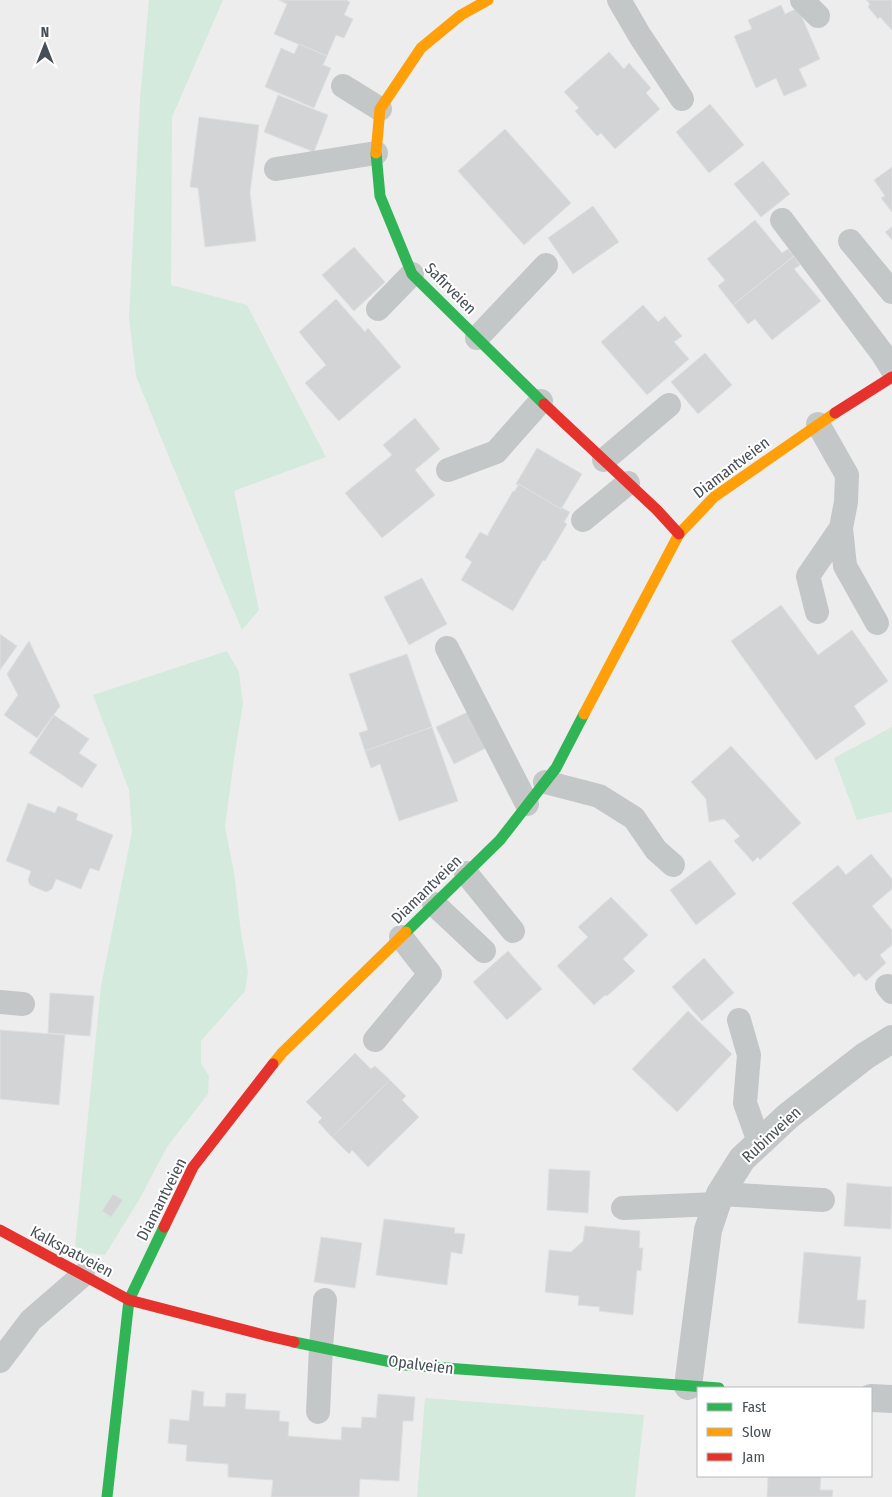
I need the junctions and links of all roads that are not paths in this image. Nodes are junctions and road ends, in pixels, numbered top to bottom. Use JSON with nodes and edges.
{"nodes":[{"id":1,"x":488,"y":0,"type":"edge"},
{"id":2,"x":620,"y":0,"type":"edge"},
{"id":3,"x":459,"y":8,"type":"edge"},
{"id":4,"x":343,"y":86,"type":"dead end"},
{"id":5,"x":682,"y":99,"type":"dead end"},
{"id":6,"x":380,"y":109,"type":"junction"},
{"id":7,"x":376,"y":154,"type":"junction"},
{"id":8,"x":276,"y":169,"type":"dead end"},
{"id":9,"x":782,"y":220,"type":"dead end"},
{"id":10,"x":850,"y":241,"type":"dead end"},
{"id":11,"x":546,"y":265,"type":"dead end"},
{"id":12,"x":412,"y":274,"type":"junction"},
{"id":13,"x":892,"y":292,"type":"edge"},
{"id":14,"x":378,"y":309,"type":"dead end"},
{"id":15,"x":477,"y":338,"type":"junction"},
{"id":16,"x":892,"y":369,"type":"edge"},
{"id":17,"x":892,"y":376,"type":"edge"},
{"id":18,"x":541,"y":401,"type":"junction"},
{"id":19,"x":669,"y":405,"type":"dead end"},
{"id":20,"x":818,"y":424,"type":"junction"},
{"id":21,"x":604,"y":460,"type":"junction"},
{"id":22,"x":448,"y":470,"type":"dead end"},
{"id":23,"x":628,"y":483,"type":"junction"},
{"id":24,"x":583,"y":520,"type":"dead end"},
{"id":25,"x":841,"y":528,"type":"junction"},
{"id":26,"x":679,"y":534,"type":"junction"},
{"id":27,"x":816,"y":612,"type":"dead end"},
{"id":28,"x":877,"y":623,"type":"dead end"},
{"id":29,"x":447,"y":648,"type":"dead end"},
{"id":30,"x":545,"y":782,"type":"junction"},
{"id":31,"x":527,"y":804,"type":"junction"},
{"id":32,"x":673,"y":865,"type":"dead end"},
{"id":33,"x":466,"y":873,"type":"junction"},
{"id":34,"x":434,"y":904,"type":"junction"},
{"id":35,"x":513,"y":931,"type":"dead end"},
{"id":36,"x":401,"y":937,"type":"junction"},
{"id":37,"x":484,"y":951,"type":"dead end"},
{"id":38,"x":0,"y":1002,"type":"edge"},
{"id":39,"x":23,"y":1004,"type":"dead end"},
{"id":40,"x":739,"y":1020,"type":"dead end"},
{"id":41,"x":892,"y":1039,"type":"edge"},
{"id":42,"x":375,"y":1040,"type":"dead end"},
{"id":43,"x":760,"y":1142,"type":"junction"},
{"id":44,"x":718,"y":1199,"type":"junction"},
{"id":45,"x":823,"y":1200,"type":"dead end"},
{"id":46,"x":623,"y":1208,"type":"dead end"},
{"id":47,"x":0,"y":1230,"type":"edge"},
{"id":48,"x":83,"y":1275,"type":"junction"},
{"id":49,"x":129,"y":1300,"type":"junction"},
{"id":50,"x":325,"y":1300,"type":"dead end"},
{"id":51,"x":321,"y":1346,"type":"junction"},
{"id":52,"x":0,"y":1362,"type":"edge"},
{"id":53,"x":688,"y":1386,"type":"junction"},
{"id":54,"x":704,"y":1387,"type":"edge"},
{"id":55,"x":872,"y":1398,"type":"edge"},
{"id":56,"x":892,"y":1399,"type":"edge"},
{"id":57,"x":318,"y":1412,"type":"dead end"},
{"id":58,"x":107,"y":1497,"type":"edge"}],
"edges":[{"from":1,"to":3,"type":"street","name":"Safirveien"},
{"from":2,"to":5,"type":"lane"},
{"from":3,"to":6,"type":"street","name":"Safirveien"},
{"from":4,"to":6,"type":"lane"},
{"from":6,"to":7,"type":"street","name":"Safirveien"},
{"from":7,"to":8,"type":"lane"},
{"from":7,"to":12,"type":"street","name":"Safirveien"},
{"from":9,"to":16,"type":"lane"},
{"from":10,"to":13,"type":"lane"},
{"from":11,"to":15,"type":"lane"},
{"from":12,"to":14,"type":"lane"},
{"from":12,"to":15,"type":"street","name":"Safirveien"},
{"from":15,"to":18,"type":"street","name":"Safirveien"},
{"from":17,"to":20,"type":"street","name":"Diamantveien"},
{"from":18,"to":21,"type":"street","name":"Safirveien"},
{"from":18,"to":22,"type":"lane"},
{"from":19,"to":21,"type":"lane"},
{"from":20,"to":25,"type":"lane"},
{"from":20,"to":26,"type":"street","name":"Diamantveien"},
{"from":21,"to":23,"type":"street","name":"Safirveien"},
{"from":23,"to":24,"type":"lane"},
{"from":23,"to":26,"type":"street","name":"Safirveien"},
{"from":25,"to":27,"type":"lane"},
{"from":25,"to":28,"type":"lane"},
{"from":26,"to":30,"type":"street","name":"Diamantveien"},
{"from":29,"to":31,"type":"lane"},
{"from":30,"to":31,"type":"street","name":"Diamantveien"},
{"from":30,"to":32,"type":"lane"},
{"from":31,"to":33,"type":"street","name":"Diamantveien"},
{"from":33,"to":34,"type":"street","name":"Diamantveien"},
{"from":33,"to":35,"type":"lane"},
{"from":34,"to":36,"type":"street","name":"Diamantveien"},
{"from":34,"to":37,"type":"lane"},
{"from":36,"to":42,"type":"lane"},
{"from":36,"to":49,"type":"street","name":"Diamantveien"},
{"from":38,"to":39,"type":"lane"},
{"from":40,"to":43,"type":"lane"},
{"from":41,"to":43,"type":"street","name":"Rubinveien"},
{"from":43,"to":44,"type":"street","name":"Rubinveien"},
{"from":44,"to":45,"type":"lane"},
{"from":44,"to":46,"type":"lane"},
{"from":44,"to":53,"type":"street","name":"Rubinveien"},
{"from":47,"to":48,"type":"street","name":"Kalkspatveien"},
{"from":48,"to":49,"type":"street","name":"Kalkspatveien"},
{"from":48,"to":52,"type":"lane"},
{"from":49,"to":51,"type":"street","name":"Opalveien"},
{"from":49,"to":58,"type":"street","name":"Diamantveien"},
{"from":50,"to":51,"type":"lane"},
{"from":51,"to":53,"type":"street","name":"Opalveien"},
{"from":51,"to":57,"type":"lane"},
{"from":53,"to":54,"type":"street","name":"Opalveien"},
{"from":55,"to":56,"type":"street"}]}
